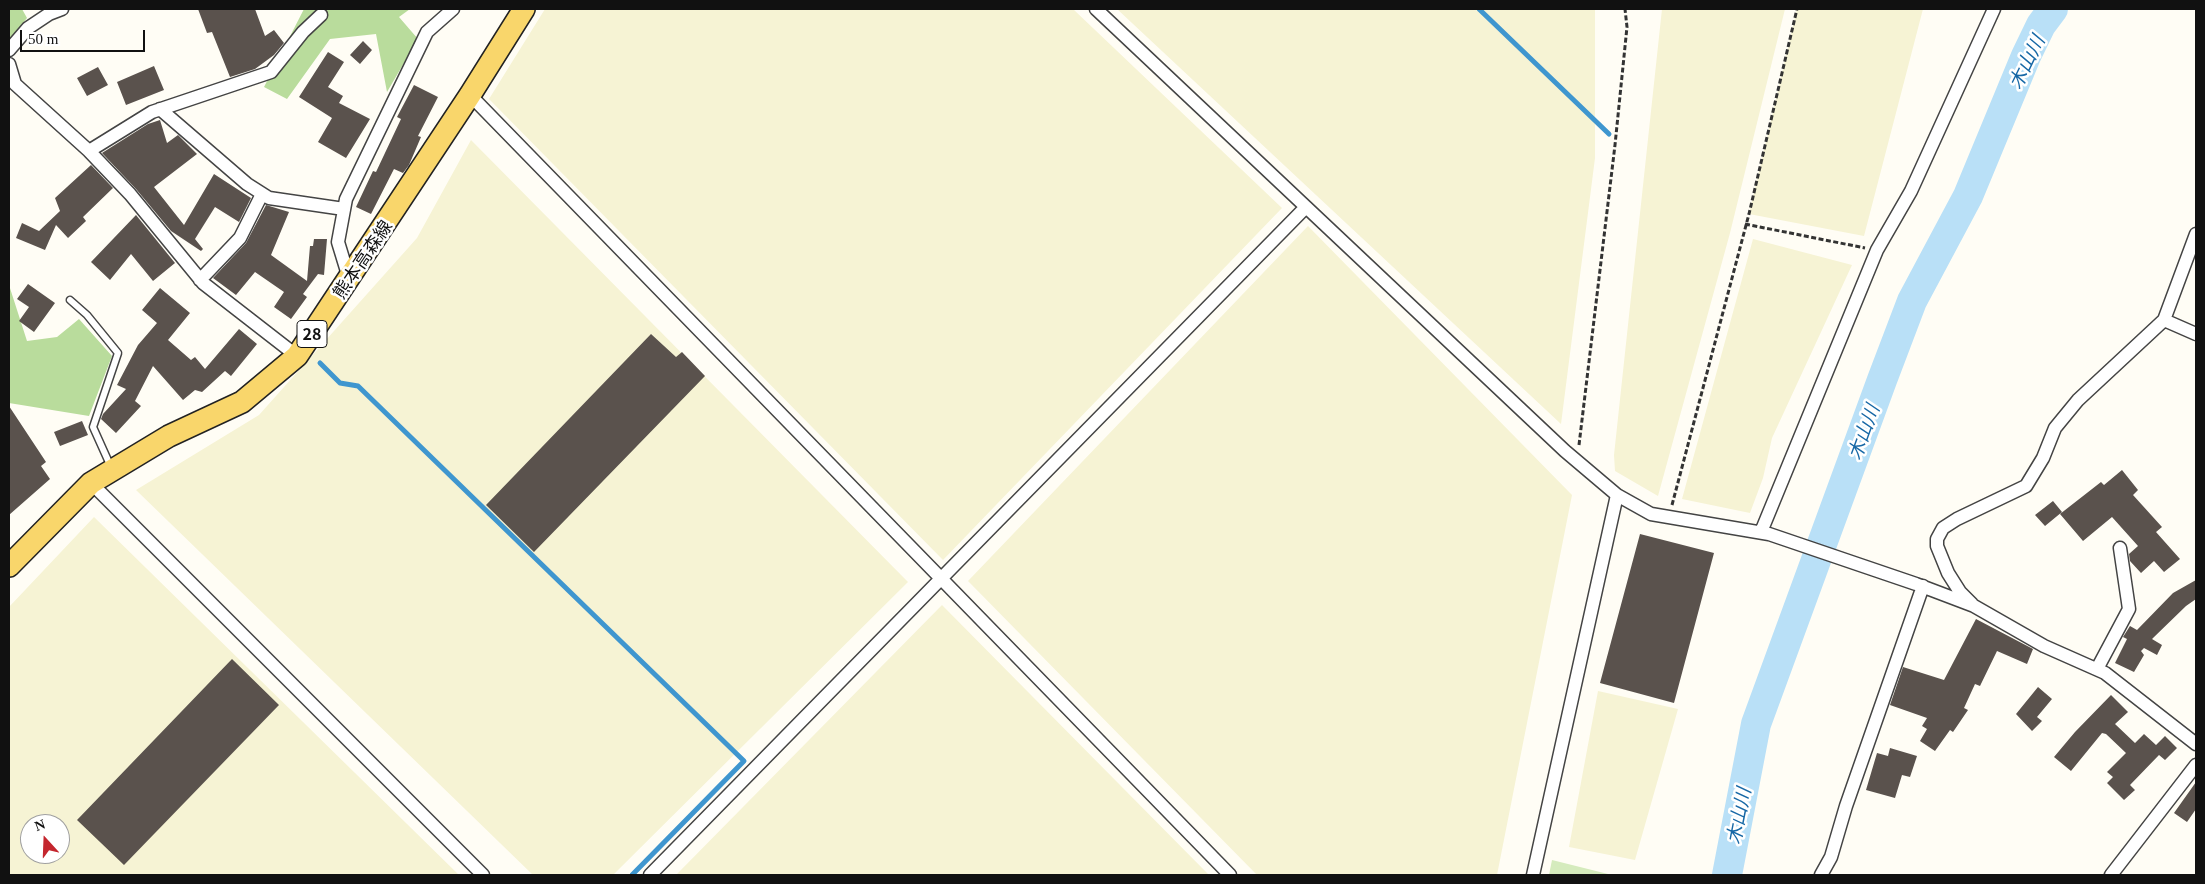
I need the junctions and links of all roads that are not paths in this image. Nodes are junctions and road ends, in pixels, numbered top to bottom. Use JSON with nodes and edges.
{"nodes":[{"id":1,"x":62,"y":9,"type":"edge"},
{"id":2,"x":453,"y":9,"type":"edge"},
{"id":3,"x":524,"y":9,"type":"edge"},
{"id":4,"x":1096,"y":9,"type":"edge"},
{"id":5,"x":1994,"y":9,"type":"edge"},
{"id":6,"x":320,"y":15,"type":"dead end"},
{"id":7,"x":9,"y":50,"type":"edge"},
{"id":8,"x":9,"y":64,"type":"edge"},
{"id":9,"x":470,"y":95,"type":"junction"},
{"id":10,"x":160,"y":109,"type":"junction"},
{"id":11,"x":89,"y":151,"type":"junction"},
{"id":12,"x":262,"y":194,"type":"junction"},
{"id":13,"x":1305,"y":208,"type":"junction"},
{"id":14,"x":344,"y":209,"type":"junction"},
{"id":15,"x":2196,"y":234,"type":"edge"},
{"id":16,"x":349,"y":278,"type":"junction"},
{"id":17,"x":200,"y":280,"type":"junction"},
{"id":18,"x":70,"y":300,"type":"dead end"},
{"id":19,"x":2164,"y":320,"type":"junction"},
{"id":20,"x":2196,"y":334,"type":"edge"},
{"id":21,"x":297,"y":356,"type":"junction"},
{"id":22,"x":112,"y":470,"type":"junction"},
{"id":23,"x":91,"y":483,"type":"junction"},
{"id":24,"x":1618,"y":495,"type":"junction"},
{"id":25,"x":1765,"y":533,"type":"junction"},
{"id":26,"x":2120,"y":548,"type":"dead end"},
{"id":27,"x":9,"y":566,"type":"edge"},
{"id":28,"x":941,"y":579,"type":"junction"},
{"id":29,"x":1920,"y":585,"type":"junction"},
{"id":30,"x":1974,"y":606,"type":"junction"},
{"id":31,"x":2096,"y":669,"type":"junction"},
{"id":32,"x":2196,"y":744,"type":"edge"},
{"id":33,"x":2196,"y":764,"type":"edge"},
{"id":34,"x":483,"y":875,"type":"edge"},
{"id":35,"x":650,"y":875,"type":"edge"},
{"id":36,"x":1230,"y":875,"type":"edge"},
{"id":37,"x":1532,"y":875,"type":"edge"},
{"id":38,"x":1821,"y":875,"type":"edge"},
{"id":39,"x":2111,"y":875,"type":"edge"}],
"edges":[{"from":1,"to":7,"type":"street"},
{"from":2,"to":14,"type":"street"},
{"from":3,"to":9,"type":"main road","name":"熊本高森線","number":"28"},
{"from":4,"to":13,"type":"street"},
{"from":5,"to":25,"type":"street"},
{"from":6,"to":10,"type":"street"},
{"from":8,"to":11,"type":"street"},
{"from":9,"to":16,"type":"main road","name":"熊本高森線","number":"28"},
{"from":9,"to":28,"type":"street"},
{"from":10,"to":11,"type":"street"},
{"from":10,"to":12,"type":"street"},
{"from":11,"to":17,"type":"street"},
{"from":12,"to":14,"type":"street"},
{"from":12,"to":17,"type":"street"},
{"from":13,"to":24,"type":"street"},
{"from":13,"to":28,"type":"street"},
{"from":14,"to":16,"type":"street"},
{"from":15,"to":19,"type":"street"},
{"from":16,"to":21,"type":"main road","name":"熊本高森線","number":"28"},
{"from":17,"to":21,"type":"street"},
{"from":18,"to":22,"type":"lane"},
{"from":19,"to":20,"type":"street"},
{"from":19,"to":30,"type":"street"},
{"from":21,"to":22,"type":"main road","name":"熊本高森線","number":"28"},
{"from":22,"to":23,"type":"main road","name":"熊本高森線","number":"28"},
{"from":23,"to":27,"type":"main road","name":"熊本高森線","number":"28"},
{"from":23,"to":34,"type":"street"},
{"from":24,"to":25,"type":"street"},
{"from":24,"to":37,"type":"street"},
{"from":25,"to":29,"type":"street"},
{"from":26,"to":31,"type":"street"},
{"from":28,"to":35,"type":"street"},
{"from":28,"to":36,"type":"street"},
{"from":29,"to":30,"type":"street"},
{"from":29,"to":38,"type":"street"},
{"from":30,"to":31,"type":"street"},
{"from":31,"to":32,"type":"street"},
{"from":33,"to":39,"type":"street"}]}
